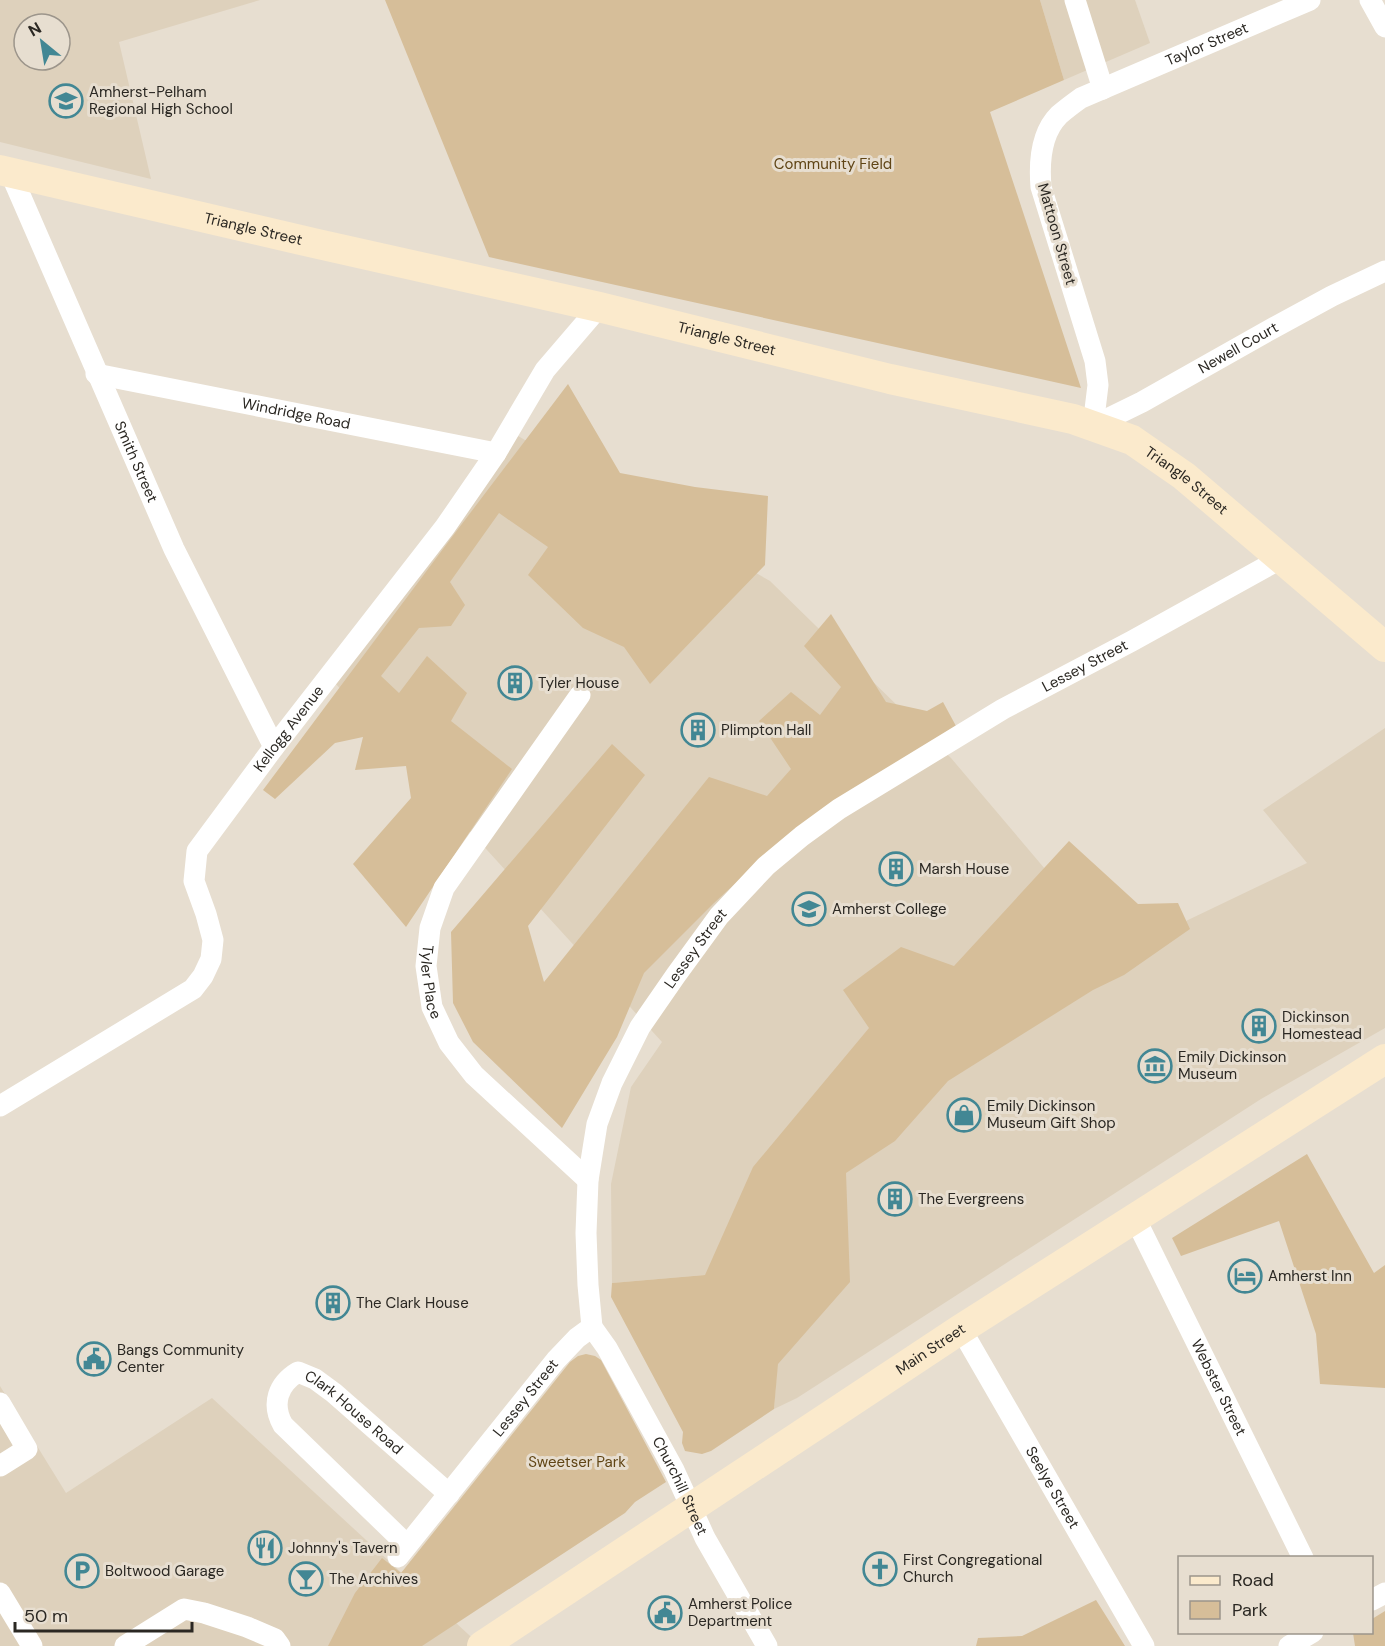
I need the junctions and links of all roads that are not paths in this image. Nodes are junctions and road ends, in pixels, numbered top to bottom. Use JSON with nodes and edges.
{"nodes":[{"id":1,"x":1075,"y":0,"type":"edge"},
{"id":2,"x":1310,"y":0,"type":"edge"},
{"id":3,"x":1370,"y":0,"type":"edge"},
{"id":4,"x":1385,"y":27,"type":"edge"},
{"id":5,"x":1102,"y":88,"type":"junction"},
{"id":6,"x":5,"y":171,"type":"edge"},
{"id":7,"x":1385,"y":271,"type":"edge"},
{"id":8,"x":599,"y":307,"type":"junction"},
{"id":9,"x":96,"y":374,"type":"junction"},
{"id":10,"x":1093,"y":426,"type":"junction"},
{"id":11,"x":496,"y":453,"type":"junction"},
{"id":12,"x":1280,"y":559,"type":"junction"},
{"id":13,"x":1385,"y":647,"type":"edge"},
{"id":14,"x":580,"y":695,"type":"dead end"},
{"id":15,"x":274,"y":747,"type":"junction"},
{"id":16,"x":1385,"y":1059,"type":"edge"},
{"id":17,"x":0,"y":1106,"type":"edge"},
{"id":18,"x":588,"y":1180,"type":"junction"},
{"id":19,"x":1135,"y":1218,"type":"junction"},
{"id":20,"x":592,"y":1327,"type":"junction"},
{"id":21,"x":961,"y":1329,"type":"junction"},
{"id":22,"x":0,"y":1403,"type":"edge"},
{"id":23,"x":0,"y":1466,"type":"edge"},
{"id":24,"x":449,"y":1494,"type":"junction"},
{"id":25,"x":690,"y":1508,"type":"junction"},
{"id":26,"x":402,"y":1551,"type":"joint"},
{"id":27,"x":1303,"y":1556,"type":"edge"},
{"id":28,"x":0,"y":1593,"type":"edge"},
{"id":29,"x":1310,"y":1634,"type":"edge"},
{"id":30,"x":32,"y":1646,"type":"edge"},
{"id":31,"x":125,"y":1646,"type":"edge"},
{"id":32,"x":280,"y":1646,"type":"edge"},
{"id":33,"x":482,"y":1646,"type":"edge"},
{"id":34,"x":767,"y":1646,"type":"edge"},
{"id":35,"x":1144,"y":1646,"type":"edge"},
{"id":36,"x":1289,"y":1646,"type":"edge"}],
"edges":[{"from":1,"to":5,"type":"street"},
{"from":2,"to":5,"type":"street","name":"Taylor Street"},
{"from":3,"to":4,"type":"street"},
{"from":5,"to":10,"type":"street","name":"Mattoon Street"},
{"from":6,"to":8,"type":"main road","name":"Triangle Street"},
{"from":6,"to":9,"type":"street","name":"Smith Street"},
{"from":7,"to":10,"type":"street","name":"Newell Court"},
{"from":8,"to":10,"type":"main road","name":"Triangle Street"},
{"from":8,"to":11,"type":"street","name":"Kellogg Avenue"},
{"from":9,"to":11,"type":"street","name":"Windridge Road"},
{"from":9,"to":15,"type":"street","name":"Smith Street"},
{"from":10,"to":12,"type":"main road","name":"Triangle Street"},
{"from":11,"to":15,"type":"street","name":"Kellogg Avenue"},
{"from":12,"to":13,"type":"main road","name":"Triangle Street"},
{"from":12,"to":18,"type":"street","name":"Lessey Street"},
{"from":14,"to":18,"type":"street","name":"Tyler Place"},
{"from":15,"to":17,"type":"street","name":"Kellogg Avenue"},
{"from":16,"to":19,"type":"main road","name":"Main Street"},
{"from":18,"to":20,"type":"street","name":"Lessey Street"},
{"from":19,"to":21,"type":"main road","name":"Main Street"},
{"from":19,"to":27,"type":"street","name":"Webster Street"},
{"from":20,"to":24,"type":"street","name":"Lessey Street"},
{"from":20,"to":25,"type":"street","name":"Churchill Street"},
{"from":21,"to":25,"type":"main road","name":"Main Street"},
{"from":21,"to":35,"type":"street","name":"Seelye Street"},
{"from":22,"to":23,"type":"street"},
{"from":24,"to":26,"type":"street","name":"Lessey Street"},
{"from":24,"to":26,"type":"street","name":"Clark House Road"},
{"from":25,"to":33,"type":"main road","name":"Main Street"},
{"from":25,"to":34,"type":"street","name":"Churchill Street"},
{"from":28,"to":30,"type":"street"},
{"from":29,"to":36,"type":"street"},
{"from":31,"to":32,"type":"street"}]}
